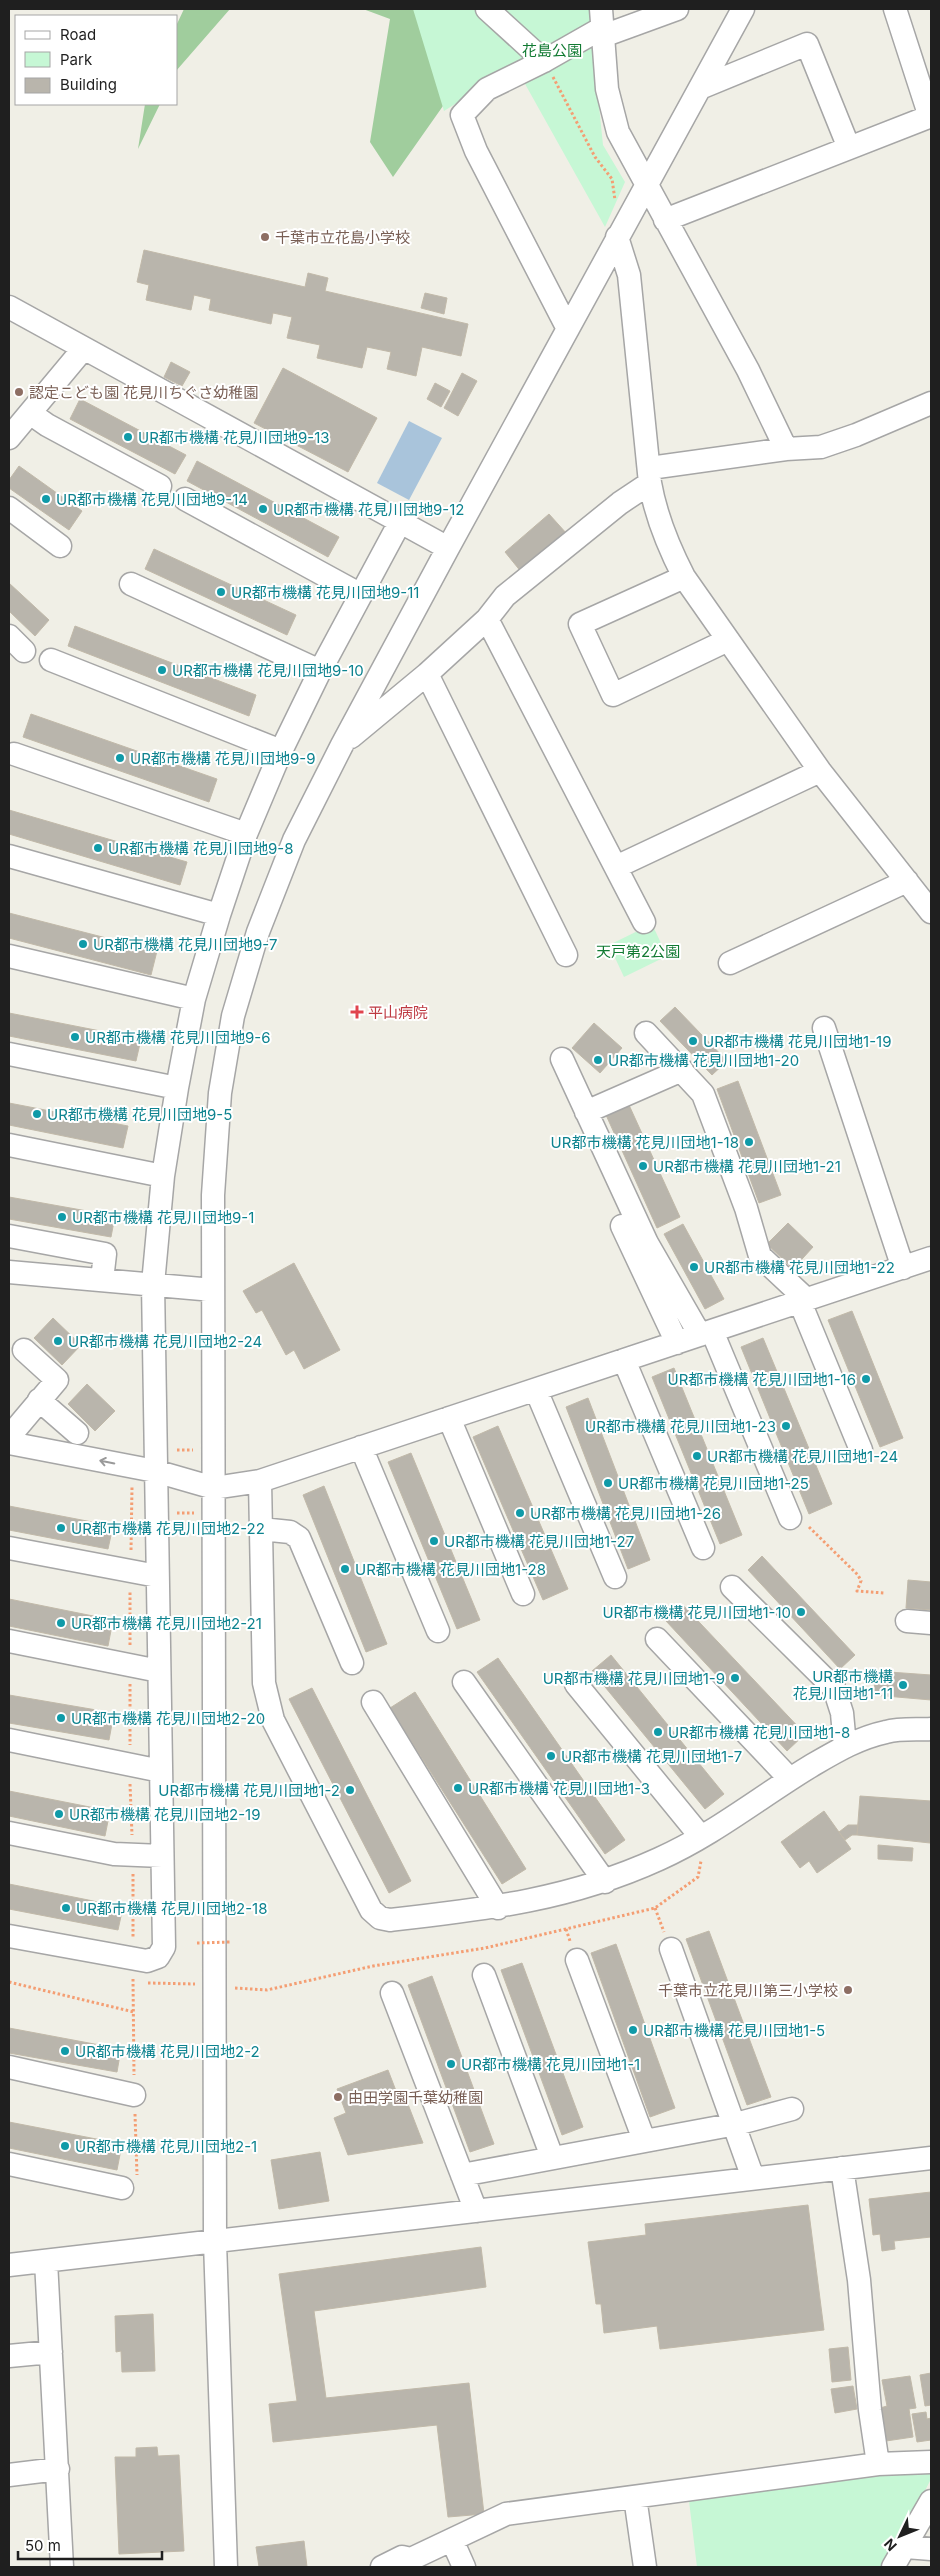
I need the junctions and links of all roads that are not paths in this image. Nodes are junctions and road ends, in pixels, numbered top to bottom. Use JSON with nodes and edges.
{"nodes":[{"id":1,"x":488,"y":9,"type":"edge"},
{"id":2,"x":677,"y":9,"type":"edge"},
{"id":3,"x":743,"y":9,"type":"edge"},
{"id":4,"x":894,"y":9,"type":"edge"},
{"id":5,"x":602,"y":24,"type":"edge"},
{"id":6,"x":544,"y":61,"type":"junction"},
{"id":7,"x":700,"y":88,"type":"junction"},
{"id":8,"x":931,"y":117,"type":"edge"},
{"id":9,"x":849,"y":148,"type":"junction"},
{"id":10,"x":647,"y":184,"type":"junction"},
{"id":11,"x":666,"y":220,"type":"junction"},
{"id":12,"x":617,"y":237,"type":"junction"},
{"id":13,"x":9,"y":307,"type":"edge"},
{"id":14,"x":568,"y":329,"type":"junction"},
{"id":15,"x":84,"y":348,"type":"junction"},
{"id":16,"x":931,"y":403,"type":"edge"},
{"id":17,"x":30,"y":413,"type":"junction"},
{"id":18,"x":9,"y":438,"type":"edge"},
{"id":19,"x":786,"y":449,"type":"junction"},
{"id":20,"x":650,"y":475,"type":"junction"},
{"id":21,"x":160,"y":486,"type":"dead end"},
{"id":22,"x":185,"y":499,"type":"dead end"},
{"id":23,"x":9,"y":508,"type":"edge"},
{"id":24,"x":400,"y":522,"type":"junction"},
{"id":25,"x":60,"y":546,"type":"dead end"},
{"id":26,"x":448,"y":548,"type":"junction"},
{"id":27,"x":684,"y":576,"type":"junction"},
{"id":28,"x":131,"y":584,"type":"dead end"},
{"id":29,"x":361,"y":595,"type":"junction"},
{"id":30,"x":487,"y":619,"type":"junction"},
{"id":31,"x":728,"y":640,"type":"junction"},
{"id":32,"x":51,"y":660,"type":"dead end"},
{"id":33,"x":320,"y":671,"type":"junction"},
{"id":34,"x":427,"y":674,"type":"junction"},
{"id":35,"x":342,"y":745,"type":"junction"},
{"id":36,"x":281,"y":751,"type":"junction"},
{"id":37,"x":14,"y":754,"type":"dead end"},
{"id":38,"x":820,"y":771,"type":"junction"},
{"id":39,"x":246,"y":834,"type":"junction"},
{"id":40,"x":9,"y":856,"type":"edge"},
{"id":41,"x":616,"y":867,"type":"junction"},
{"id":42,"x":907,"y":881,"type":"junction"},
{"id":43,"x":931,"y":912,"type":"edge"},
{"id":44,"x":218,"y":915,"type":"junction"},
{"id":45,"x":644,"y":922,"type":"dead end"},
{"id":46,"x":566,"y":955,"type":"dead end"},
{"id":47,"x":9,"y":956,"type":"edge"},
{"id":48,"x":730,"y":963,"type":"dead end"},
{"id":49,"x":194,"y":999,"type":"junction"},
{"id":50,"x":824,"y":1028,"type":"dead end"},
{"id":51,"x":646,"y":1033,"type":"dead end"},
{"id":52,"x":9,"y":1054,"type":"edge"},
{"id":53,"x":562,"y":1060,"type":"dead end"},
{"id":54,"x":682,"y":1070,"type":"junction"},
{"id":55,"x":177,"y":1088,"type":"junction"},
{"id":56,"x":586,"y":1112,"type":"junction"},
{"id":57,"x":9,"y":1145,"type":"edge"},
{"id":58,"x":591,"y":1158,"type":"dead end"},
{"id":59,"x":163,"y":1176,"type":"junction"},
{"id":60,"x":9,"y":1236,"type":"edge"},
{"id":61,"x":931,"y":1258,"type":"edge"},
{"id":62,"x":904,"y":1268,"type":"junction"},
{"id":63,"x":9,"y":1272,"type":"edge"},
{"id":64,"x":102,"y":1280,"type":"junction"},
{"id":65,"x":152,"y":1284,"type":"junction"},
{"id":66,"x":213,"y":1290,"type":"junction"},
{"id":67,"x":803,"y":1301,"type":"junction"},
{"id":68,"x":706,"y":1333,"type":"junction"},
{"id":69,"x":677,"y":1343,"type":"junction"},
{"id":70,"x":24,"y":1350,"type":"dead end"},
{"id":71,"x":624,"y":1360,"type":"junction"},
{"id":72,"x":536,"y":1390,"type":"junction"},
{"id":73,"x":39,"y":1400,"type":"junction"},
{"id":74,"x":449,"y":1418,"type":"junction"},
{"id":75,"x":77,"y":1433,"type":"dead end"},
{"id":76,"x":9,"y":1436,"type":"edge"},
{"id":77,"x":9,"y":1443,"type":"edge"},
{"id":78,"x":362,"y":1447,"type":"junction"},
{"id":79,"x":861,"y":1450,"type":"dead end"},
{"id":80,"x":155,"y":1471,"type":"junction"},
{"id":81,"x":260,"y":1481,"type":"junction"},
{"id":82,"x":214,"y":1488,"type":"junction"},
{"id":83,"x":799,"y":1522,"type":"road end"},
{"id":84,"x":261,"y":1529,"type":"junction"},
{"id":85,"x":9,"y":1548,"type":"edge"},
{"id":86,"x":703,"y":1548,"type":"dead end"},
{"id":87,"x":157,"y":1576,"type":"junction"},
{"id":88,"x":615,"y":1577,"type":"dead end"},
{"id":89,"x":732,"y":1587,"type":"dead end"},
{"id":90,"x":523,"y":1594,"type":"dead end"},
{"id":91,"x":908,"y":1621,"type":"dead end"},
{"id":92,"x":931,"y":1623,"type":"edge"},
{"id":93,"x":438,"y":1631,"type":"dead end"},
{"id":94,"x":658,"y":1638,"type":"dead end"},
{"id":95,"x":9,"y":1641,"type":"edge"},
{"id":96,"x":352,"y":1663,"type":"dead end"},
{"id":97,"x":159,"y":1671,"type":"junction"},
{"id":98,"x":464,"y":1682,"type":"dead end"},
{"id":99,"x":576,"y":1684,"type":"dead end"},
{"id":100,"x":374,"y":1702,"type":"dead end"},
{"id":101,"x":931,"y":1729,"type":"edge"},
{"id":102,"x":9,"y":1740,"type":"edge"},
{"id":103,"x":845,"y":1746,"type":"junction"},
{"id":104,"x":161,"y":1771,"type":"junction"},
{"id":105,"x":790,"y":1779,"type":"junction"},
{"id":106,"x":9,"y":1833,"type":"edge"},
{"id":107,"x":702,"y":1845,"type":"junction"},
{"id":108,"x":162,"y":1856,"type":"junction"},
{"id":109,"x":604,"y":1882,"type":"junction"},
{"id":110,"x":498,"y":1908,"type":"junction"},
{"id":111,"x":9,"y":1936,"type":"edge"},
{"id":112,"x":670,"y":1949,"type":"dead end"},
{"id":113,"x":577,"y":1960,"type":"dead end"},
{"id":114,"x":484,"y":1975,"type":"dead end"},
{"id":115,"x":392,"y":1993,"type":"dead end"},
{"id":116,"x":9,"y":2067,"type":"edge"},
{"id":117,"x":134,"y":2095,"type":"dead end"},
{"id":118,"x":792,"y":2109,"type":"dead end"},
{"id":119,"x":734,"y":2124,"type":"junction"},
{"id":120,"x":644,"y":2140,"type":"junction"},
{"id":121,"x":552,"y":2157,"type":"junction"},
{"id":122,"x":931,"y":2158,"type":"edge"},
{"id":123,"x":9,"y":2164,"type":"edge"},
{"id":124,"x":842,"y":2168,"type":"junction"},
{"id":125,"x":462,"y":2175,"type":"junction"},
{"id":126,"x":753,"y":2178,"type":"junction"},
{"id":127,"x":122,"y":2188,"type":"dead end"},
{"id":128,"x":476,"y":2211,"type":"junction"},
{"id":129,"x":214,"y":2242,"type":"junction"},
{"id":130,"x":46,"y":2261,"type":"junction"},
{"id":131,"x":9,"y":2265,"type":"edge"},
{"id":132,"x":51,"y":2352,"type":"junction"},
{"id":133,"x":9,"y":2356,"type":"edge"},
{"id":134,"x":931,"y":2462,"type":"edge"},
{"id":135,"x":878,"y":2464,"type":"junction"},
{"id":136,"x":58,"y":2469,"type":"junction"},
{"id":137,"x":9,"y":2475,"type":"edge"},
{"id":138,"x":635,"y":2497,"type":"junction"},
{"id":139,"x":931,"y":2501,"type":"edge"},
{"id":140,"x":452,"y":2540,"type":"junction"},
{"id":141,"x":906,"y":2547,"type":"junction"},
{"id":142,"x":931,"y":2549,"type":"edge"},
{"id":143,"x":62,"y":2567,"type":"edge"},
{"id":144,"x":226,"y":2567,"type":"edge"},
{"id":145,"x":382,"y":2567,"type":"edge"},
{"id":146,"x":464,"y":2567,"type":"edge"},
{"id":147,"x":645,"y":2567,"type":"edge"},
{"id":148,"x":893,"y":2567,"type":"edge"}],
"edges":[{"from":1,"to":6,"type":"street"},
{"from":2,"to":5,"type":"street"},
{"from":3,"to":7,"type":"street"},
{"from":4,"to":8,"type":"street"},
{"from":5,"to":6,"type":"street"},
{"from":5,"to":10,"type":"street"},
{"from":6,"to":14,"type":"street"},
{"from":7,"to":9,"type":"street"},
{"from":7,"to":10,"type":"street"},
{"from":8,"to":9,"type":"street"},
{"from":9,"to":11,"type":"street"},
{"from":10,"to":11,"type":"street"},
{"from":10,"to":12,"type":"street"},
{"from":11,"to":19,"type":"street"},
{"from":12,"to":14,"type":"street"},
{"from":12,"to":20,"type":"street"},
{"from":13,"to":15,"type":"street"},
{"from":14,"to":26,"type":"street"},
{"from":15,"to":17,"type":"street"},
{"from":15,"to":24,"type":"street"},
{"from":16,"to":19,"type":"street"},
{"from":17,"to":18,"type":"street"},
{"from":17,"to":21,"type":"street"},
{"from":19,"to":20,"type":"street"},
{"from":20,"to":27,"type":"street"},
{"from":20,"to":30,"type":"street"},
{"from":22,"to":29,"type":"street"},
{"from":23,"to":25,"type":"street"},
{"from":24,"to":26,"type":"street"},
{"from":24,"to":29,"type":"street"},
{"from":26,"to":35,"type":"street"},
{"from":27,"to":31,"type":"street"},
{"from":27,"to":31,"type":"street"},
{"from":28,"to":33,"type":"street"},
{"from":29,"to":33,"type":"street"},
{"from":30,"to":34,"type":"street"},
{"from":30,"to":41,"type":"street"},
{"from":31,"to":38,"type":"street"},
{"from":32,"to":36,"type":"street"},
{"from":33,"to":36,"type":"street"},
{"from":34,"to":35,"type":"street"},
{"from":34,"to":46,"type":"street"},
{"from":35,"to":66,"type":"street"},
{"from":36,"to":39,"type":"street"},
{"from":37,"to":39,"type":"street"},
{"from":38,"to":41,"type":"street"},
{"from":38,"to":42,"type":"street"},
{"from":39,"to":44,"type":"street"},
{"from":40,"to":44,"type":"street"},
{"from":41,"to":45,"type":"street"},
{"from":42,"to":43,"type":"street"},
{"from":42,"to":48,"type":"street"},
{"from":44,"to":49,"type":"street"},
{"from":47,"to":49,"type":"street"},
{"from":49,"to":55,"type":"street"},
{"from":50,"to":62,"type":"street"},
{"from":51,"to":54,"type":"street"},
{"from":52,"to":55,"type":"street"},
{"from":53,"to":56,"type":"street"},
{"from":54,"to":56,"type":"street"},
{"from":54,"to":67,"type":"street"},
{"from":55,"to":59,"type":"street"},
{"from":56,"to":68,"type":"street"},
{"from":57,"to":59,"type":"street"},
{"from":58,"to":69,"type":"street"},
{"from":59,"to":65,"type":"street"},
{"from":60,"to":64,"type":"street"},
{"from":61,"to":62,"type":"street"},
{"from":62,"to":67,"type":"street"},
{"from":63,"to":64,"type":"street"},
{"from":64,"to":65,"type":"street"},
{"from":65,"to":66,"type":"street"},
{"from":65,"to":80,"type":"street"},
{"from":66,"to":82,"type":"street"},
{"from":67,"to":68,"type":"street"},
{"from":67,"to":79,"type":"street"},
{"from":68,"to":69,"type":"street"},
{"from":68,"to":83,"type":"street"},
{"from":69,"to":71,"type":"street"},
{"from":70,"to":73,"type":"street"},
{"from":71,"to":72,"type":"street"},
{"from":71,"to":86,"type":"street"},
{"from":72,"to":74,"type":"street"},
{"from":72,"to":88,"type":"street"},
{"from":73,"to":75,"type":"street"},
{"from":73,"to":76,"type":"street"},
{"from":74,"to":78,"type":"street"},
{"from":74,"to":90,"type":"street"},
{"from":80,"to":77,"type":"street","one_way":true},
{"from":78,"to":81,"type":"street"},
{"from":78,"to":93,"type":"street"},
{"from":80,"to":82,"type":"street"},
{"from":80,"to":87,"type":"street"},
{"from":81,"to":82,"type":"street"},
{"from":81,"to":84,"type":"street"},
{"from":82,"to":129,"type":"street"},
{"from":84,"to":96,"type":"street"},
{"from":84,"to":110,"type":"street"},
{"from":85,"to":87,"type":"street"},
{"from":87,"to":97,"type":"street"},
{"from":89,"to":103,"type":"street"},
{"from":91,"to":92,"type":"street"},
{"from":94,"to":105,"type":"street"},
{"from":95,"to":97,"type":"street"},
{"from":97,"to":104,"type":"street"},
{"from":98,"to":109,"type":"street"},
{"from":99,"to":107,"type":"street"},
{"from":100,"to":110,"type":"street"},
{"from":101,"to":103,"type":"street"},
{"from":102,"to":104,"type":"street"},
{"from":103,"to":105,"type":"street"},
{"from":104,"to":108,"type":"street"},
{"from":105,"to":107,"type":"street"},
{"from":106,"to":108,"type":"street"},
{"from":107,"to":109,"type":"street"},
{"from":108,"to":111,"type":"street"},
{"from":109,"to":110,"type":"street"},
{"from":112,"to":119,"type":"street"},
{"from":113,"to":120,"type":"street"},
{"from":114,"to":121,"type":"street"},
{"from":115,"to":125,"type":"street"},
{"from":116,"to":117,"type":"street"},
{"from":118,"to":119,"type":"street"},
{"from":119,"to":120,"type":"street"},
{"from":119,"to":126,"type":"street"},
{"from":120,"to":121,"type":"street"},
{"from":121,"to":125,"type":"street"},
{"from":122,"to":124,"type":"street"},
{"from":123,"to":127,"type":"street"},
{"from":124,"to":126,"type":"street"},
{"from":124,"to":135,"type":"street"},
{"from":125,"to":128,"type":"street"},
{"from":126,"to":128,"type":"street"},
{"from":128,"to":129,"type":"street"},
{"from":129,"to":130,"type":"street"},
{"from":129,"to":144,"type":"street"},
{"from":130,"to":131,"type":"street"},
{"from":130,"to":132,"type":"street"},
{"from":132,"to":133,"type":"street"},
{"from":132,"to":136,"type":"street"},
{"from":134,"to":135,"type":"street"},
{"from":135,"to":138,"type":"street"},
{"from":136,"to":137,"type":"street"},
{"from":136,"to":143,"type":"street"},
{"from":138,"to":140,"type":"street"},
{"from":138,"to":147,"type":"street"},
{"from":139,"to":141,"type":"street"},
{"from":140,"to":145,"type":"street"},
{"from":140,"to":146,"type":"street"},
{"from":141,"to":142,"type":"street"},
{"from":141,"to":148,"type":"street"}]}
